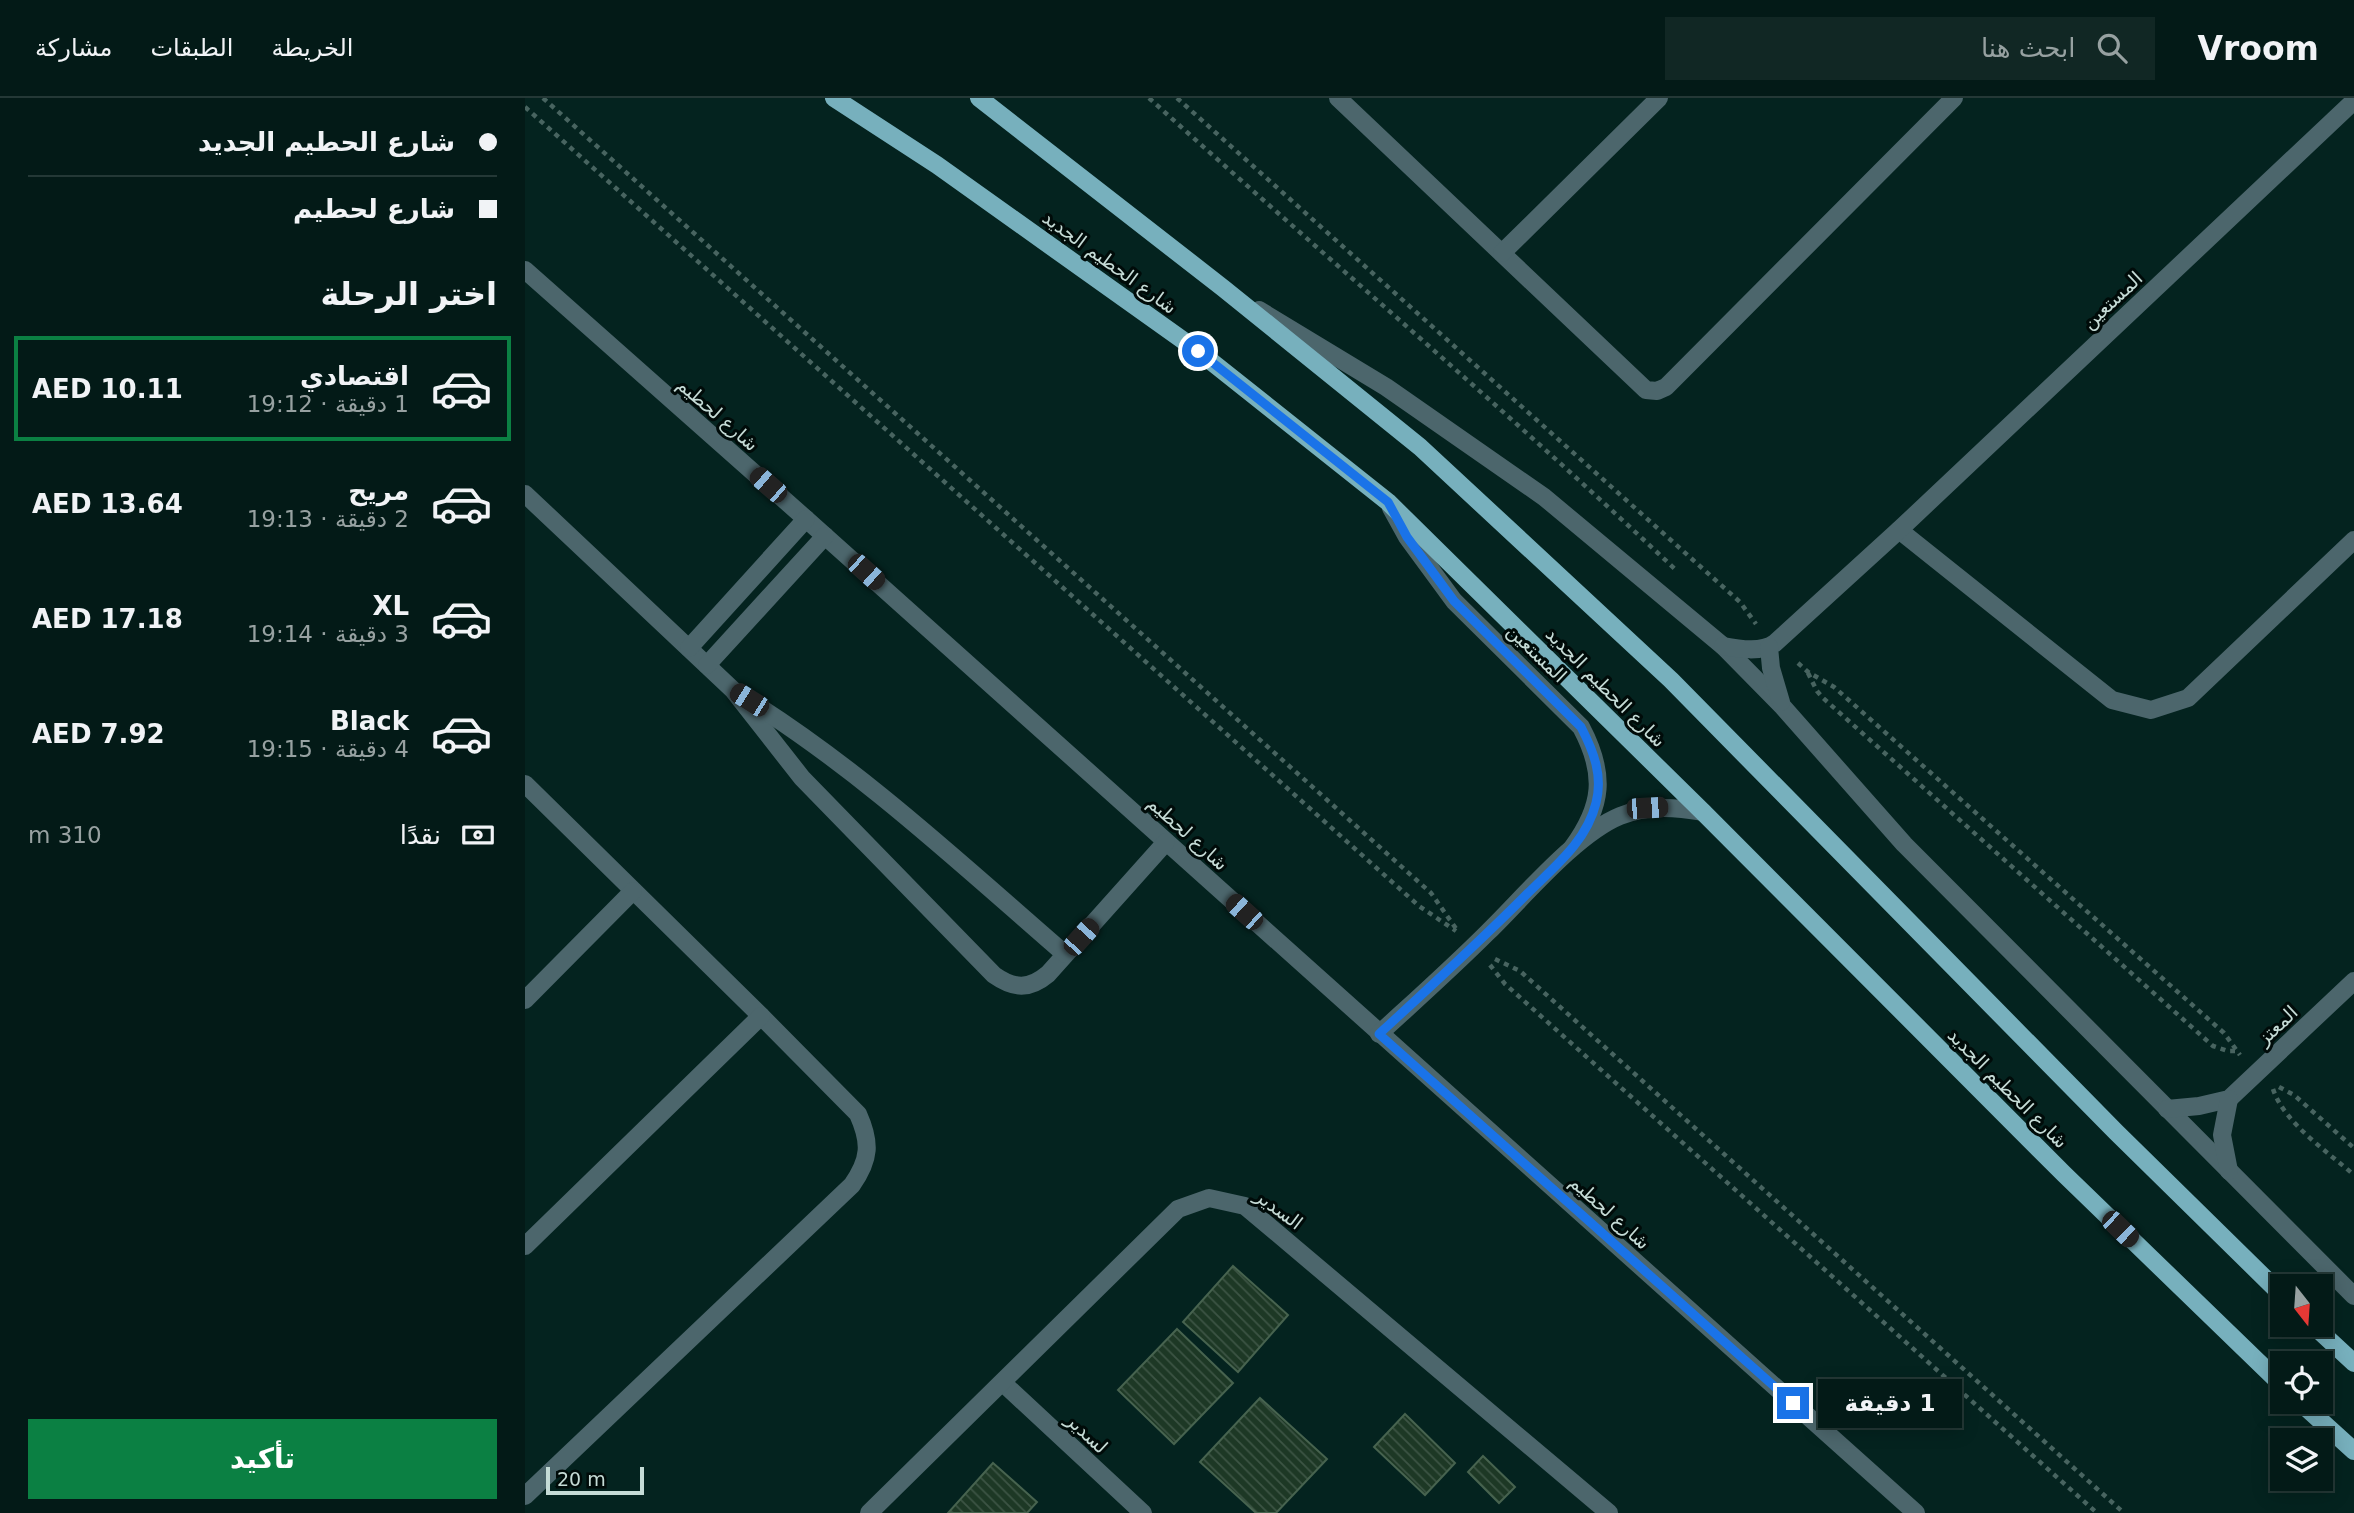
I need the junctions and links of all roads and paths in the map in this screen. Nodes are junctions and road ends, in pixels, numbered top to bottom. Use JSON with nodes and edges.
{"nodes":[{"id":1,"x":543,"y":98,"type":"edge"},
{"id":2,"x":835,"y":98,"type":"edge"},
{"id":3,"x":979,"y":98,"type":"edge"},
{"id":4,"x":1149,"y":98,"type":"edge"},
{"id":5,"x":1177,"y":98,"type":"edge"},
{"id":6,"x":1659,"y":98,"type":"edge"},
{"id":7,"x":1954,"y":98,"type":"edge"},
{"id":8,"x":1344,"y":100,"type":"edge"},
{"id":9,"x":2354,"y":101,"type":"edge"},
{"id":10,"x":525,"y":107,"type":"edge"},
{"id":11,"x":1502,"y":253,"type":"junction"},
{"id":12,"x":525,"y":270,"type":"edge"},
{"id":13,"x":1223,"y":288,"type":"junction"},
{"id":14,"x":525,"y":494,"type":"edge"},
{"id":15,"x":1388,"y":502,"type":"junction"},
{"id":16,"x":806,"y":519,"type":"junction"},
{"id":17,"x":1899,"y":530,"type":"junction"},
{"id":18,"x":825,"y":536,"type":"junction"},
{"id":19,"x":2354,"y":540,"type":"edge"},
{"id":20,"x":1683,"y":577,"type":"dead end"},
{"id":21,"x":1747,"y":627,"type":"dead end"},
{"id":22,"x":1723,"y":646,"type":"junction"},
{"id":23,"x":1769,"y":647,"type":"junction"},
{"id":24,"x":688,"y":648,"type":"junction"},
{"id":25,"x":707,"y":665,"type":"junction"},
{"id":26,"x":1808,"y":672,"type":"joint"},
{"id":27,"x":733,"y":690,"type":"junction"},
{"id":28,"x":1783,"y":707,"type":"junction"},
{"id":29,"x":525,"y":784,"type":"edge"},
{"id":30,"x":1703,"y":812,"type":"junction"},
{"id":31,"x":1166,"y":842,"type":"junction"},
{"id":32,"x":1573,"y":848,"type":"junction"},
{"id":33,"x":633,"y":891,"type":"junction"},
{"id":34,"x":1065,"y":954,"type":"junction"},
{"id":35,"x":2354,"y":981,"type":"edge"},
{"id":36,"x":525,"y":1000,"type":"edge"},
{"id":37,"x":761,"y":1016,"type":"junction"},
{"id":38,"x":1379,"y":1034,"type":"junction"},
{"id":39,"x":2229,"y":1099,"type":"junction"},
{"id":40,"x":2167,"y":1109,"type":"junction"},
{"id":41,"x":2354,"y":1148,"type":"edge"},
{"id":42,"x":2229,"y":1172,"type":"junction"},
{"id":43,"x":2354,"y":1175,"type":"edge"},
{"id":44,"x":525,"y":1245,"type":"edge"},
{"id":45,"x":2270,"y":1283,"type":"edge"},
{"id":46,"x":2354,"y":1296,"type":"edge"},
{"id":47,"x":2326,"y":1337,"type":"edge"},
{"id":48,"x":2354,"y":1363,"type":"edge"},
{"id":49,"x":2270,"y":1373,"type":"edge"},
{"id":50,"x":1003,"y":1383,"type":"junction"},
{"id":51,"x":2313,"y":1414,"type":"edge"},
{"id":52,"x":2354,"y":1451,"type":"edge"},
{"id":53,"x":525,"y":1496,"type":"edge"},
{"id":54,"x":869,"y":1513,"type":"edge"},
{"id":55,"x":1143,"y":1513,"type":"edge"},
{"id":56,"x":1609,"y":1513,"type":"edge"},
{"id":57,"x":1916,"y":1513,"type":"edge"},
{"id":58,"x":2097,"y":1513,"type":"edge"},
{"id":59,"x":2124,"y":1513,"type":"edge"}],
"edges":[{"from":1,"to":10,"type":"path"},
{"from":2,"to":15,"type":"main road","name":"شارع الحطيم الجديد"},
{"from":3,"to":13,"type":"main road"},
{"from":4,"to":20,"type":"path"},
{"from":5,"to":21,"type":"path"},
{"from":6,"to":11,"type":"street"},
{"from":7,"to":11,"type":"street"},
{"from":8,"to":11,"type":"street"},
{"from":9,"to":17,"type":"street","name":"المستعين"},
{"from":12,"to":16,"type":"street","name":"شارع لحطيم"},
{"from":13,"to":22,"type":"street"},
{"from":13,"to":45,"type":"main road"},
{"from":14,"to":24,"type":"street"},
{"from":15,"to":30,"type":"main road","name":"شارع الحطيم الجديد"},
{"from":15,"to":32,"type":"street","name":"المستعين"},
{"from":16,"to":18,"type":"street","name":"شارع لحطيم"},
{"from":16,"to":24,"type":"street"},
{"from":17,"to":19,"type":"street"},
{"from":17,"to":23,"type":"street","name":"المستعين"},
{"from":18,"to":25,"type":"street"},
{"from":18,"to":31,"type":"street","name":"شارع لحطيم"},
{"from":22,"to":23,"type":"street"},
{"from":22,"to":28,"type":"street"},
{"from":23,"to":28,"type":"street"},
{"from":24,"to":25,"type":"street"},
{"from":25,"to":27,"type":"street"},
{"from":26,"to":26,"type":"path"},
{"from":27,"to":34,"type":"street"},
{"from":27,"to":34,"type":"street"},
{"from":28,"to":40,"type":"street"},
{"from":29,"to":33,"type":"street"},
{"from":30,"to":32,"type":"street","name":"المستعين"},
{"from":30,"to":49,"type":"main road","name":"شارع الحطيم الجديد"},
{"from":31,"to":34,"type":"street"},
{"from":31,"to":38,"type":"street","name":"شارع لحطيم"},
{"from":32,"to":38,"type":"street","name":"المستعين"},
{"from":33,"to":36,"type":"street"},
{"from":33,"to":37,"type":"street"},
{"from":35,"to":39,"type":"street","name":"المعتز"},
{"from":37,"to":44,"type":"street"},
{"from":37,"to":53,"type":"street"},
{"from":38,"to":57,"type":"street","name":"شارع لحطيم"},
{"from":39,"to":40,"type":"street"},
{"from":39,"to":42,"type":"street"},
{"from":40,"to":42,"type":"street"},
{"from":41,"to":43,"type":"path"},
{"from":42,"to":46,"type":"street"},
{"from":47,"to":48,"type":"main road"},
{"from":50,"to":54,"type":"street","name":"السدير"},
{"from":50,"to":55,"type":"street","name":"لسدير"},
{"from":50,"to":56,"type":"street","name":"السدير"},
{"from":51,"to":52,"type":"main road"},
{"from":58,"to":59,"type":"path"}]}
